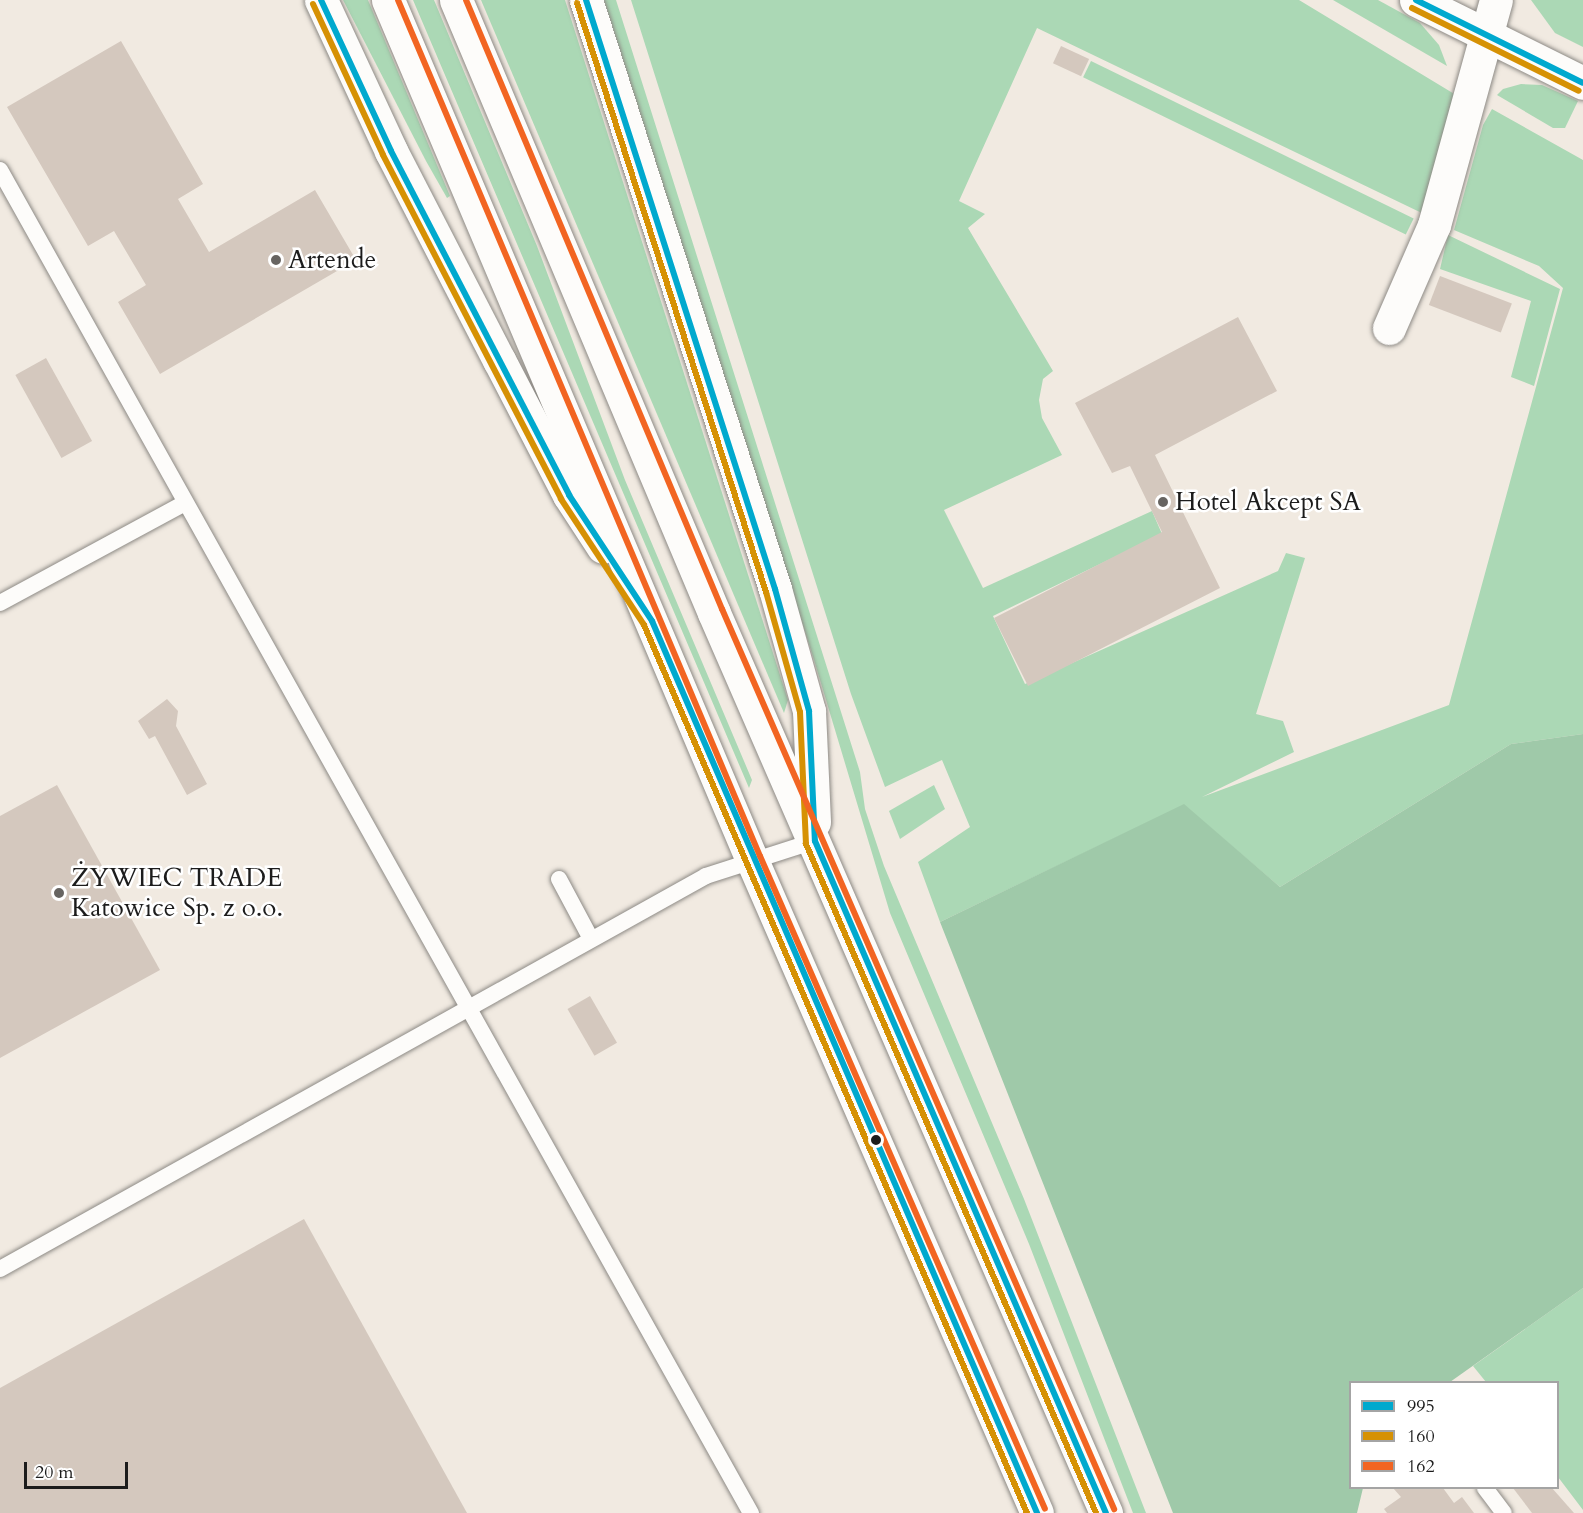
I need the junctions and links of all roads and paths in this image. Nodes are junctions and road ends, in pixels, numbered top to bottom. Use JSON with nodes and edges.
{"nodes":[{"id":1,"x":321,"y":0,"type":"edge"},
{"id":2,"x":388,"y":0,"type":"edge"},
{"id":3,"x":456,"y":0,"type":"edge"},
{"id":4,"x":586,"y":0,"type":"edge"},
{"id":5,"x":1416,"y":0,"type":"edge"},
{"id":6,"x":1496,"y":0,"type":"edge"},
{"id":7,"x":1485,"y":36,"type":"junction"},
{"id":8,"x":1583,"y":82,"type":"edge"},
{"id":9,"x":0,"y":170,"type":"edge"},
{"id":10,"x":1389,"y":328,"type":"dead end"},
{"id":11,"x":185,"y":503,"type":"junction"},
{"id":12,"x":0,"y":603,"type":"edge"},
{"id":13,"x":652,"y":621,"type":"junction"},
{"id":14,"x":815,"y":842,"type":"junction"},
{"id":15,"x":752,"y":860,"type":"junction"},
{"id":16,"x":559,"y":879,"type":"dead end"},
{"id":17,"x":591,"y":939,"type":"junction"},
{"id":18,"x":468,"y":1008,"type":"junction"},
{"id":19,"x":0,"y":1269,"type":"edge"},
{"id":20,"x":1486,"y":1489,"type":"edge"},
{"id":21,"x":751,"y":1513,"type":"edge"},
{"id":22,"x":1037,"y":1513,"type":"edge"},
{"id":23,"x":1106,"y":1513,"type":"edge"},
{"id":24,"x":1504,"y":1513,"type":"edge"}],
"edges":[{"from":1,"to":13,"type":"street"},
{"from":2,"to":13,"type":"street"},
{"from":3,"to":14,"type":"street"},
{"from":4,"to":14,"type":"street"},
{"from":5,"to":7,"type":"street"},
{"from":6,"to":7,"type":"street"},
{"from":7,"to":8,"type":"street"},
{"from":7,"to":10,"type":"street"},
{"from":9,"to":11,"type":"lane"},
{"from":11,"to":12,"type":"lane"},
{"from":11,"to":18,"type":"lane"},
{"from":13,"to":15,"type":"street"},
{"from":14,"to":15,"type":"lane"},
{"from":14,"to":23,"type":"street"},
{"from":15,"to":17,"type":"lane"},
{"from":15,"to":22,"type":"street"},
{"from":16,"to":17,"type":"lane"},
{"from":17,"to":18,"type":"lane"},
{"from":18,"to":19,"type":"lane"},
{"from":18,"to":21,"type":"lane"},
{"from":20,"to":24,"type":"lane"}]}
